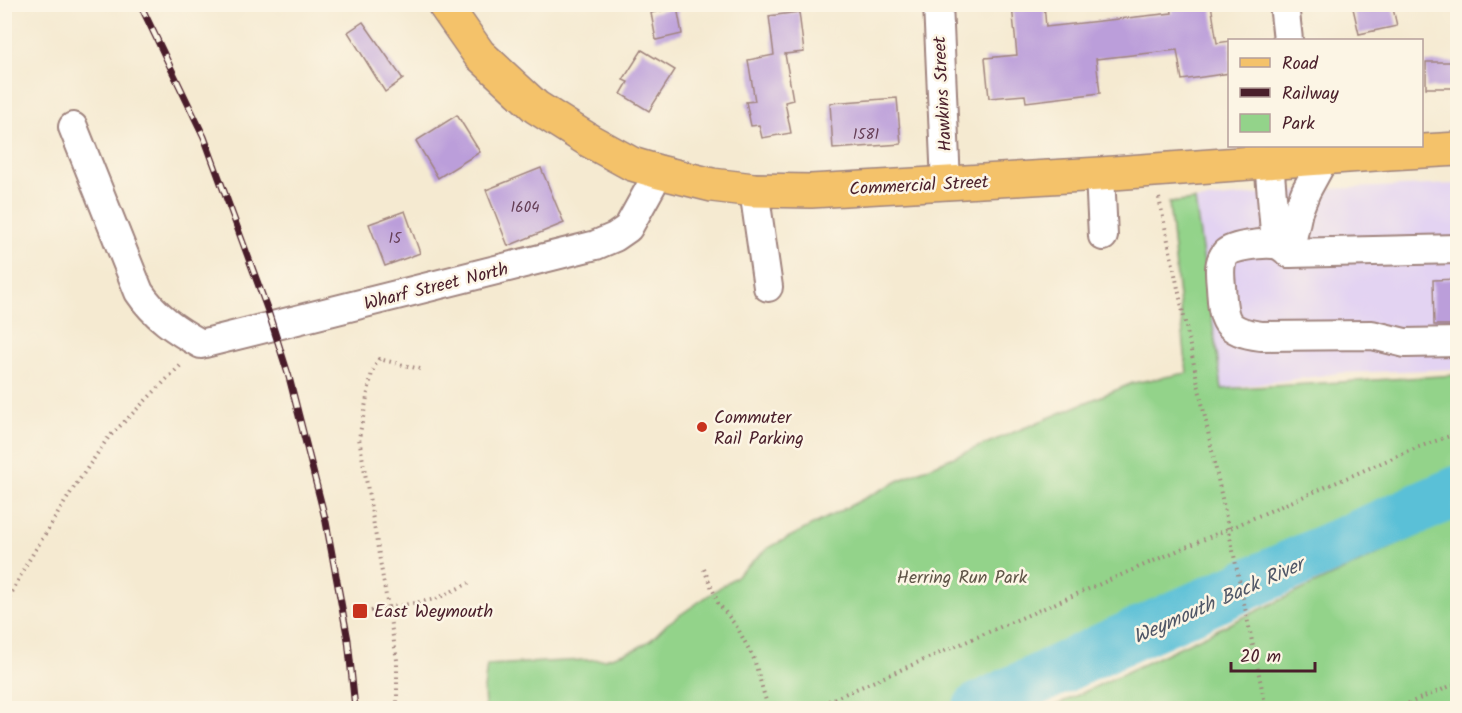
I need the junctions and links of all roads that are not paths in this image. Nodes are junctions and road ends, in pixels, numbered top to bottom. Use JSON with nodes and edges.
{"nodes":[{"id":1,"x":444,"y":4,"type":"edge"},
{"id":2,"x":938,"y":4,"type":"edge"},
{"id":3,"x":1284,"y":4,"type":"edge"},
{"id":4,"x":1288,"y":39,"type":"edge"},
{"id":5,"x":73,"y":127,"type":"dead end"},
{"id":6,"x":1458,"y":149,"type":"edge"},
{"id":7,"x":1309,"y":154,"type":"edge"},
{"id":8,"x":1269,"y":162,"type":"junction"},
{"id":9,"x":659,"y":172,"type":"junction"},
{"id":10,"x":1100,"y":174,"type":"junction"},
{"id":11,"x":946,"y":183,"type":"junction"},
{"id":12,"x":754,"y":190,"type":"junction"},
{"id":13,"x":1103,"y":236,"type":"dead end"},
{"id":14,"x":1282,"y":248,"type":"junction"},
{"id":15,"x":1458,"y":249,"type":"edge"},
{"id":16,"x":768,"y":287,"type":"dead end"},
{"id":17,"x":1458,"y":342,"type":"edge"}],
"edges":[{"from":1,"to":9,"type":"main road","name":"Commercial Street"},
{"from":2,"to":11,"type":"street","name":"Hawkins Street"},
{"from":3,"to":4,"type":"street"},
{"from":5,"to":9,"type":"street","name":"Wharf Street North"},
{"from":6,"to":7,"type":"main road","name":"Commercial Street"},
{"from":7,"to":8,"type":"main road","name":"Commercial Street"},
{"from":7,"to":14,"type":"street"},
{"from":8,"to":10,"type":"main road","name":"Commercial Street"},
{"from":8,"to":14,"type":"street"},
{"from":9,"to":12,"type":"main road","name":"Commercial Street"},
{"from":10,"to":11,"type":"main road","name":"Commercial Street"},
{"from":10,"to":13,"type":"street"},
{"from":11,"to":12,"type":"main road","name":"Commercial Street"},
{"from":12,"to":16,"type":"street"},
{"from":14,"to":15,"type":"street"},
{"from":14,"to":17,"type":"street"}]}
